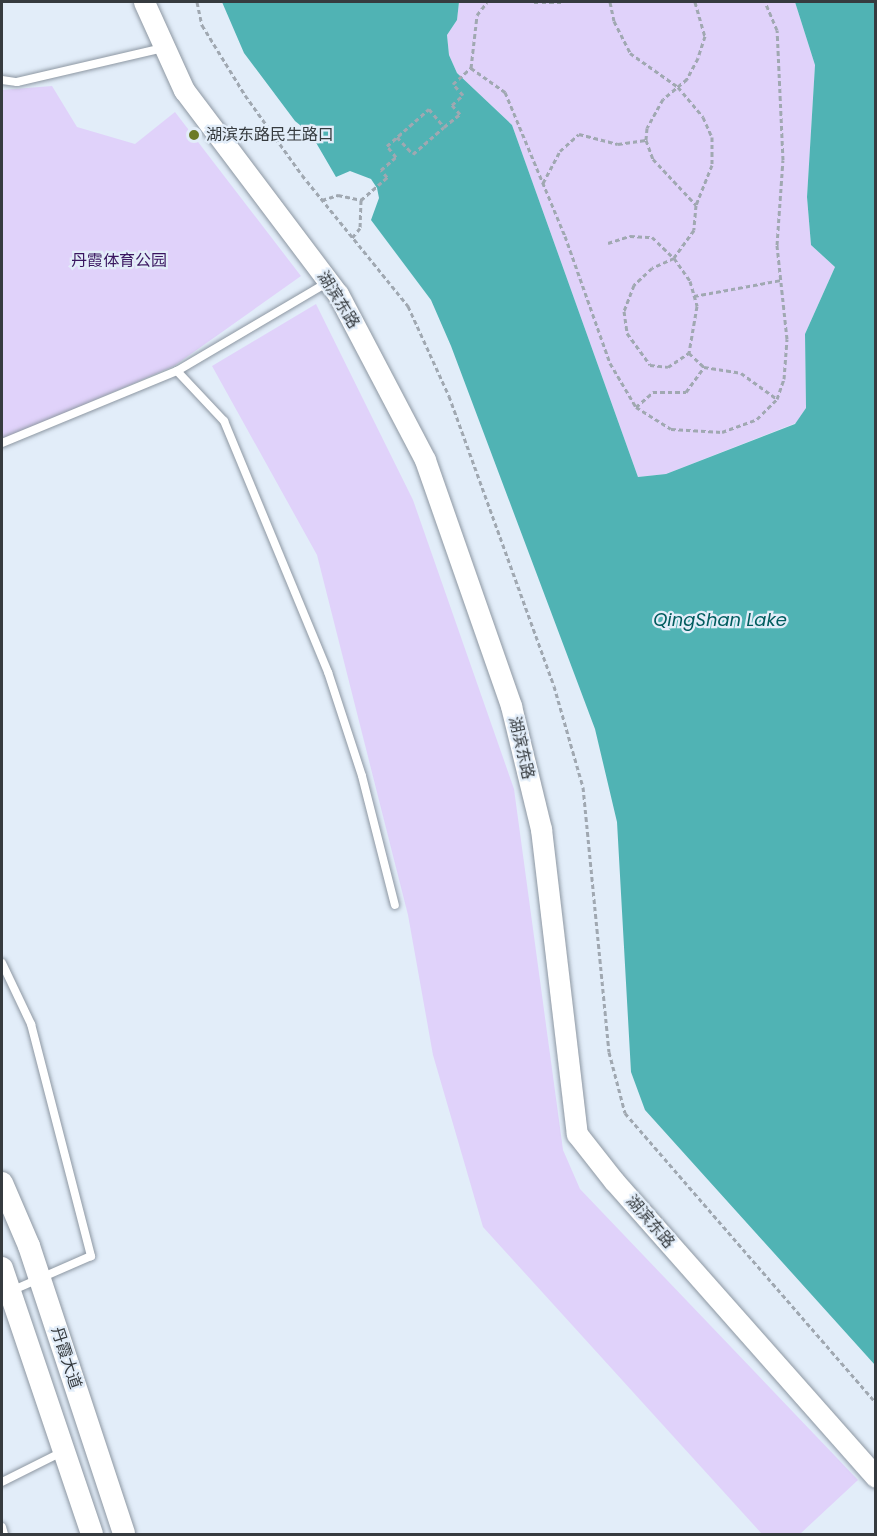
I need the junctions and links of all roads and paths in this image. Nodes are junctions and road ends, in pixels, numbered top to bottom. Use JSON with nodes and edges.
{"nodes":[{"id":1,"x":144,"y":2,"type":"edge"},
{"id":2,"x":197,"y":2,"type":"edge"},
{"id":3,"x":487,"y":2,"type":"edge"},
{"id":4,"x":534,"y":2,"type":"edge"},
{"id":5,"x":561,"y":2,"type":"edge"},
{"id":6,"x":610,"y":2,"type":"edge"},
{"id":7,"x":696,"y":2,"type":"edge"},
{"id":8,"x":765,"y":2,"type":"edge"},
{"id":9,"x":164,"y":48,"type":"junction"},
{"id":10,"x":471,"y":68,"type":"junction"},
{"id":11,"x":2,"y":80,"type":"edge"},
{"id":12,"x":678,"y":87,"type":"junction"},
{"id":13,"x":444,"y":127,"type":"junction"},
{"id":14,"x":398,"y":136,"type":"junction"},
{"id":15,"x":646,"y":140,"type":"junction"},
{"id":16,"x":543,"y":183,"type":"junction"},
{"id":17,"x":322,"y":200,"type":"junction"},
{"id":18,"x":361,"y":200,"type":"junction"},
{"id":19,"x":696,"y":205,"type":"junction"},
{"id":20,"x":352,"y":238,"type":"junction"},
{"id":21,"x":608,"y":243,"type":"dead end"},
{"id":22,"x":674,"y":258,"type":"junction"},
{"id":23,"x":781,"y":280,"type":"junction"},
{"id":24,"x":328,"y":282,"type":"junction"},
{"id":25,"x":694,"y":296,"type":"junction"},
{"id":26,"x":689,"y":353,"type":"junction"},
{"id":27,"x":704,"y":367,"type":"junction"},
{"id":28,"x":177,"y":371,"type":"junction"},
{"id":29,"x":777,"y":399,"type":"junction"},
{"id":30,"x":636,"y":407,"type":"junction"},
{"id":31,"x":2,"y":443,"type":"edge"},
{"id":32,"x":395,"y":905,"type":"dead end"},
{"id":33,"x":2,"y":963,"type":"edge"},
{"id":34,"x":2,"y":1183,"type":"edge"},
{"id":35,"x":2,"y":1268,"type":"edge"},
{"id":36,"x":40,"y":1279,"type":"junction"},
{"id":37,"x":10,"y":1292,"type":"junction"},
{"id":38,"x":876,"y":1403,"type":"edge"},
{"id":39,"x":63,"y":1451,"type":"junction"},
{"id":40,"x":876,"y":1477,"type":"edge"},
{"id":41,"x":2,"y":1482,"type":"edge"},
{"id":42,"x":2,"y":1527,"type":"edge"},
{"id":43,"x":4,"y":1534,"type":"edge"},
{"id":44,"x":92,"y":1534,"type":"edge"},
{"id":45,"x":124,"y":1534,"type":"edge"}],
"edges":[{"from":1,"to":9,"type":"street","name":"湖滨东路"},
{"from":2,"to":17,"type":"path"},
{"from":3,"to":10,"type":"path"},
{"from":4,"to":5,"type":"path"},
{"from":6,"to":12,"type":"path"},
{"from":7,"to":12,"type":"path"},
{"from":8,"to":23,"type":"path"},
{"from":9,"to":11,"type":"lane"},
{"from":9,"to":24,"type":"street","name":"湖滨东路"},
{"from":10,"to":13,"type":"path"},
{"from":10,"to":16,"type":"path"},
{"from":12,"to":15,"type":"path"},
{"from":12,"to":19,"type":"path"},
{"from":13,"to":14,"type":"path"},
{"from":13,"to":14,"type":"path"},
{"from":14,"to":18,"type":"path"},
{"from":15,"to":16,"type":"path"},
{"from":15,"to":19,"type":"path"},
{"from":16,"to":30,"type":"path"},
{"from":17,"to":18,"type":"path"},
{"from":17,"to":20,"type":"path"},
{"from":18,"to":20,"type":"path"},
{"from":19,"to":22,"type":"path"},
{"from":20,"to":38,"type":"path"},
{"from":21,"to":22,"type":"path"},
{"from":22,"to":25,"type":"path"},
{"from":22,"to":26,"type":"path"},
{"from":23,"to":25,"type":"path"},
{"from":23,"to":29,"type":"path"},
{"from":24,"to":28,"type":"lane"},
{"from":24,"to":40,"type":"street","name":"湖滨东路"},
{"from":25,"to":26,"type":"path"},
{"from":26,"to":27,"type":"path"},
{"from":27,"to":29,"type":"path"},
{"from":27,"to":30,"type":"path"},
{"from":28,"to":31,"type":"lane"},
{"from":28,"to":32,"type":"lane"},
{"from":29,"to":30,"type":"path"},
{"from":33,"to":36,"type":"lane"},
{"from":34,"to":36,"type":"main road","name":"丹霞大道"},
{"from":35,"to":37,"type":"main road","name":"丹霞大道"},
{"from":36,"to":37,"type":"lane"},
{"from":36,"to":45,"type":"main road","name":"丹霞大道"},
{"from":37,"to":39,"type":"main road","name":"丹霞大道"},
{"from":39,"to":41,"type":"lane"},
{"from":39,"to":44,"type":"main road","name":"丹霞大道"},
{"from":42,"to":43,"type":"lane"}]}
